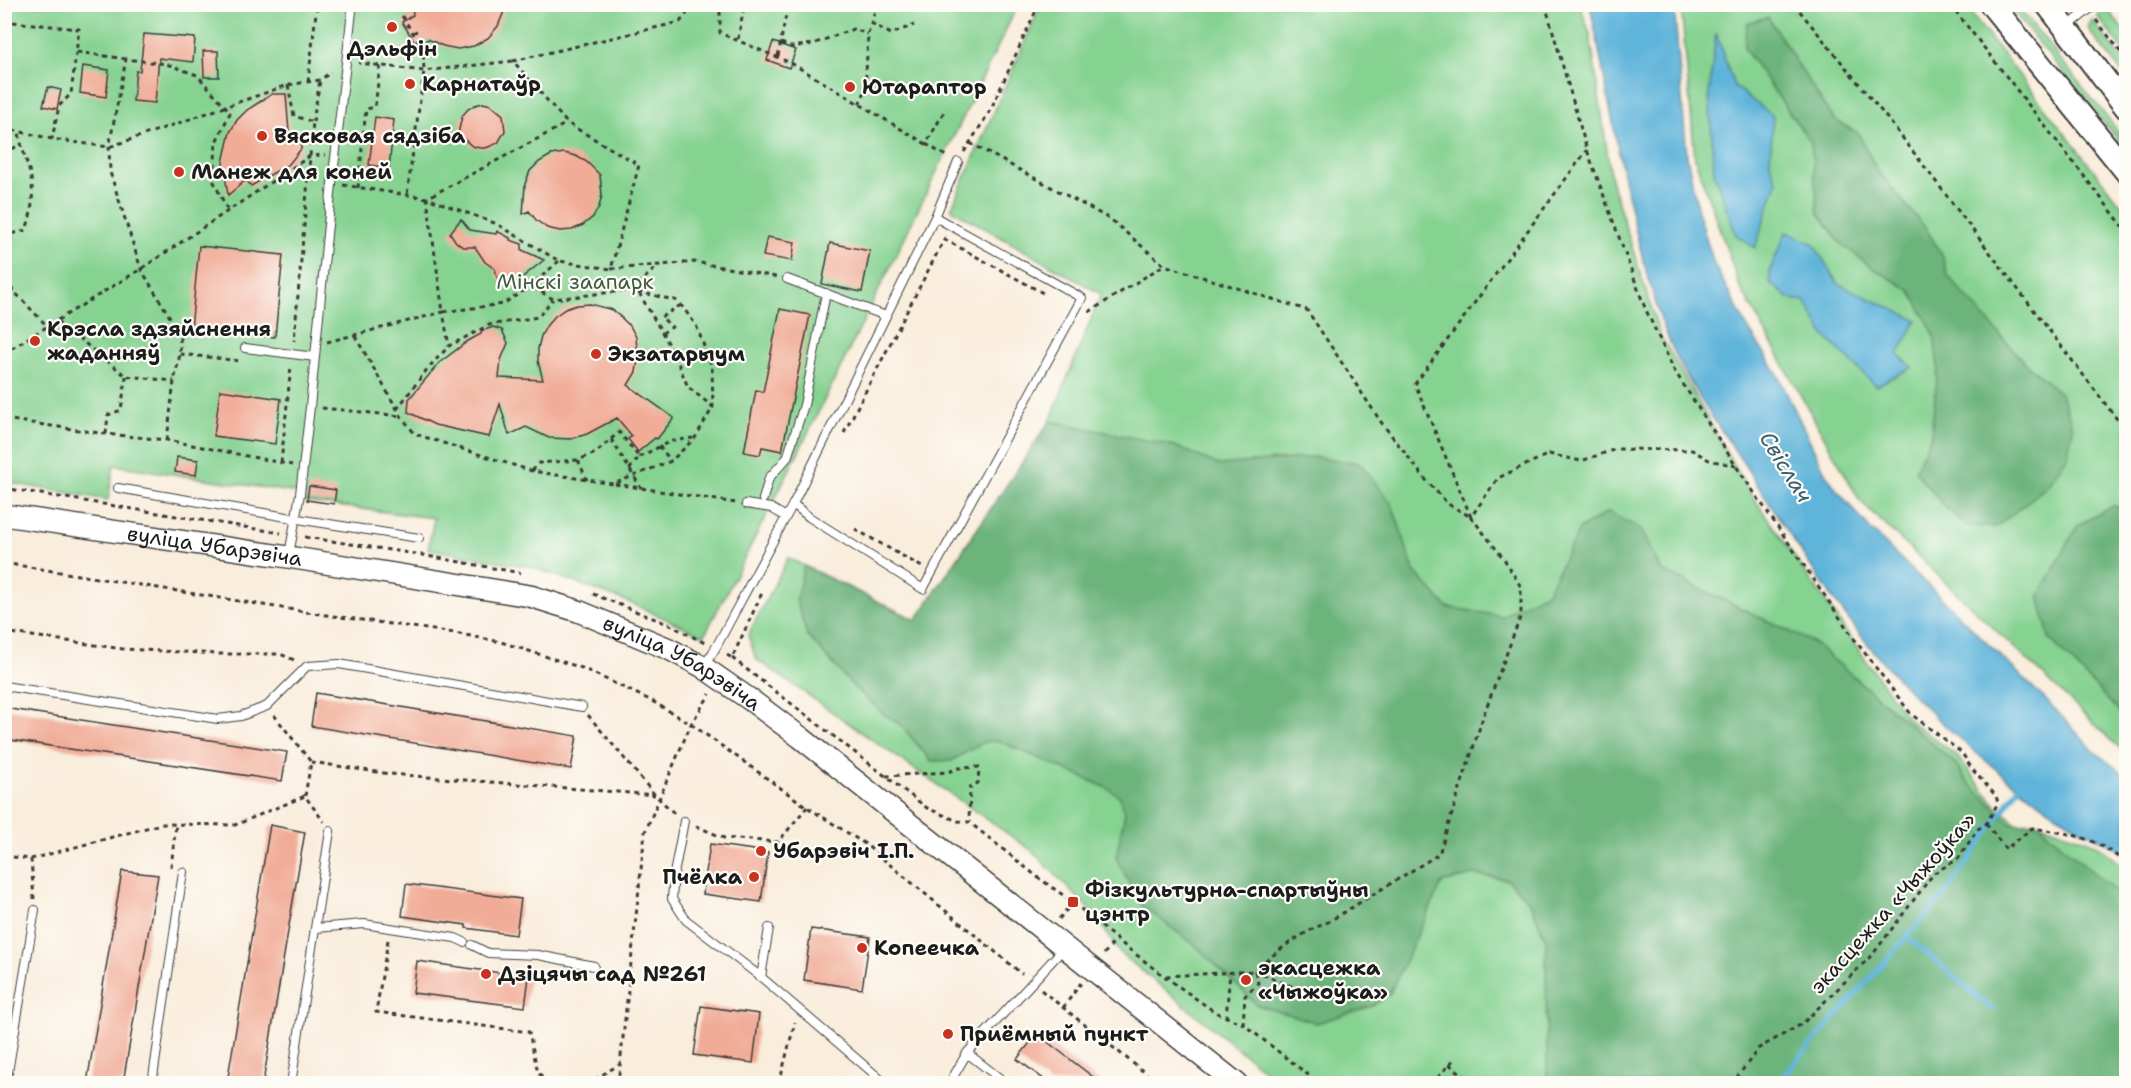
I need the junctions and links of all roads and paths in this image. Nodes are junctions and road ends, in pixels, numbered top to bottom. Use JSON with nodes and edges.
{"nodes":[{"id":1,"x":317,"y":4,"type":"edge"},
{"id":2,"x":694,"y":4,"type":"edge"},
{"id":3,"x":715,"y":4,"type":"edge"},
{"id":4,"x":741,"y":4,"type":"edge"},
{"id":5,"x":789,"y":4,"type":"edge"},
{"id":6,"x":877,"y":4,"type":"edge"},
{"id":7,"x":1039,"y":4,"type":"edge"},
{"id":8,"x":1545,"y":4,"type":"edge"},
{"id":9,"x":1794,"y":4,"type":"edge"},
{"id":10,"x":1950,"y":4,"type":"edge"},
{"id":11,"x":1991,"y":4,"type":"edge"},
{"id":12,"x":2047,"y":4,"type":"edge"},
{"id":13,"x":2096,"y":4,"type":"edge"},
{"id":14,"x":352,"y":11,"type":"dead end"},
{"id":15,"x":2089,"y":11,"type":"junction"},
{"id":16,"x":402,"y":16,"type":"dead end"},
{"id":17,"x":4,"y":21,"type":"edge"},
{"id":18,"x":871,"y":22,"type":"junction"},
{"id":19,"x":914,"y":25,"type":"dead end"},
{"id":20,"x":2066,"y":28,"type":"junction"},
{"id":21,"x":420,"y":29,"type":"dead end"},
{"id":22,"x":413,"y":33,"type":"junction"},
{"id":23,"x":868,"y":34,"type":"junction"},
{"id":24,"x":738,"y":39,"type":"junction"},
{"id":25,"x":781,"y":43,"type":"junction"},
{"id":26,"x":76,"y":52,"type":"junction"},
{"id":27,"x":778,"y":57,"type":"junction"},
{"id":28,"x":126,"y":59,"type":"junction"},
{"id":29,"x":2127,"y":59,"type":"edge"},
{"id":30,"x":513,"y":61,"type":"junction"},
{"id":31,"x":346,"y":62,"type":"junction"},
{"id":32,"x":380,"y":65,"type":"junction"},
{"id":33,"x":424,"y":71,"type":"junction"},
{"id":34,"x":320,"y":80,"type":"junction"},
{"id":35,"x":308,"y":82,"type":"junction"},
{"id":36,"x":288,"y":85,"type":"junction"},
{"id":37,"x":859,"y":104,"type":"junction"},
{"id":38,"x":226,"y":107,"type":"junction"},
{"id":39,"x":2127,"y":107,"type":"edge"},
{"id":40,"x":945,"y":110,"type":"dead end"},
{"id":41,"x":313,"y":122,"type":"junction"},
{"id":42,"x":567,"y":123,"type":"junction"},
{"id":43,"x":4,"y":128,"type":"edge"},
{"id":44,"x":19,"y":132,"type":"junction"},
{"id":45,"x":52,"y":140,"type":"junction"},
{"id":46,"x":970,"y":143,"type":"junction"},
{"id":47,"x":926,"y":144,"type":"junction"},
{"id":48,"x":20,"y":145,"type":"junction"},
{"id":49,"x":109,"y":147,"type":"junction"},
{"id":50,"x":1587,"y":150,"type":"junction"},
{"id":51,"x":4,"y":153,"type":"edge"},
{"id":52,"x":335,"y":154,"type":"junction"},
{"id":53,"x":310,"y":156,"type":"junction"},
{"id":54,"x":958,"y":162,"type":"junction"},
{"id":55,"x":2127,"y":171,"type":"edge"},
{"id":56,"x":332,"y":184,"type":"junction"},
{"id":57,"x":358,"y":188,"type":"junction"},
{"id":58,"x":407,"y":195,"type":"junction"},
{"id":59,"x":427,"y":198,"type":"junction"},
{"id":60,"x":228,"y":211,"type":"junction"},
{"id":61,"x":935,"y":217,"type":"junction"},
{"id":62,"x":952,"y":225,"type":"junction"},
{"id":63,"x":2127,"y":230,"type":"edge"},
{"id":64,"x":4,"y":236,"type":"edge"},
{"id":65,"x":944,"y":239,"type":"junction"},
{"id":66,"x":559,"y":261,"type":"junction"},
{"id":67,"x":660,"y":264,"type":"junction"},
{"id":68,"x":1164,"y":265,"type":"junction"},
{"id":69,"x":141,"y":269,"type":"junction"},
{"id":70,"x":611,"y":269,"type":"junction"},
{"id":71,"x":787,"y":279,"type":"joint"},
{"id":72,"x":4,"y":281,"type":"edge"},
{"id":73,"x":531,"y":286,"type":"junction"},
{"id":74,"x":631,"y":290,"type":"junction"},
{"id":75,"x":639,"y":293,"type":"junction"},
{"id":76,"x":826,"y":293,"type":"junction"},
{"id":77,"x":1047,"y":295,"type":"dead end"},
{"id":78,"x":553,"y":299,"type":"junction"},
{"id":79,"x":681,"y":305,"type":"junction"},
{"id":80,"x":443,"y":312,"type":"junction"},
{"id":81,"x":1089,"y":312,"type":"dead end"},
{"id":82,"x":886,"y":316,"type":"junction"},
{"id":83,"x":57,"y":321,"type":"junction"},
{"id":84,"x":48,"y":327,"type":"junction"},
{"id":85,"x":662,"y":333,"type":"junction"},
{"id":86,"x":355,"y":336,"type":"junction"},
{"id":87,"x":317,"y":344,"type":"junction"},
{"id":88,"x":449,"y":346,"type":"junction"},
{"id":89,"x":245,"y":348,"type":"dead end"},
{"id":90,"x":4,"y":353,"type":"edge"},
{"id":91,"x":180,"y":354,"type":"junction"},
{"id":92,"x":292,"y":354,"type":"junction"},
{"id":93,"x":315,"y":357,"type":"junction"},
{"id":94,"x":247,"y":362,"type":"dead end"},
{"id":95,"x":280,"y":366,"type":"dead end"},
{"id":96,"x":291,"y":368,"type":"junction"},
{"id":97,"x":126,"y":376,"type":"junction"},
{"id":98,"x":174,"y":381,"type":"junction"},
{"id":99,"x":310,"y":407,"type":"junction"},
{"id":100,"x":713,"y":407,"type":"junction"},
{"id":101,"x":396,"y":409,"type":"junction"},
{"id":102,"x":401,"y":416,"type":"junction"},
{"id":103,"x":4,"y":419,"type":"edge"},
{"id":104,"x":2127,"y":431,"type":"edge"},
{"id":105,"x":106,"y":434,"type":"junction"},
{"id":106,"x":695,"y":438,"type":"junction"},
{"id":107,"x":842,"y":439,"type":"dead end"},
{"id":108,"x":167,"y":440,"type":"junction"},
{"id":109,"x":611,"y":440,"type":"junction"},
{"id":110,"x":659,"y":447,"type":"junction"},
{"id":111,"x":639,"y":457,"type":"junction"},
{"id":112,"x":578,"y":460,"type":"junction"},
{"id":113,"x":671,"y":460,"type":"junction"},
{"id":114,"x":281,"y":463,"type":"junction"},
{"id":115,"x":1736,"y":466,"type":"junction"},
{"id":116,"x":303,"y":467,"type":"junction"},
{"id":117,"x":629,"y":470,"type":"junction"},
{"id":118,"x":532,"y":471,"type":"junction"},
{"id":119,"x":633,"y":477,"type":"junction"},
{"id":120,"x":587,"y":480,"type":"junction"},
{"id":121,"x":613,"y":484,"type":"junction"},
{"id":122,"x":4,"y":488,"type":"edge"},
{"id":123,"x":118,"y":488,"type":"dead end"},
{"id":124,"x":641,"y":488,"type":"junction"},
{"id":125,"x":763,"y":498,"type":"dead end"},
{"id":126,"x":746,"y":504,"type":"joint"},
{"id":127,"x":793,"y":504,"type":"junction"},
{"id":128,"x":4,"y":515,"type":"edge"},
{"id":129,"x":786,"y":517,"type":"junction"},
{"id":130,"x":1472,"y":517,"type":"junction"},
{"id":131,"x":296,"y":519,"type":"junction"},
{"id":132,"x":850,"y":526,"type":"dead end"},
{"id":133,"x":292,"y":535,"type":"junction"},
{"id":134,"x":419,"y":538,"type":"dead end"},
{"id":135,"x":288,"y":557,"type":"junction"},
{"id":136,"x":4,"y":563,"type":"edge"},
{"id":137,"x":932,"y":573,"type":"junction"},
{"id":138,"x":530,"y":576,"type":"dead end"},
{"id":139,"x":766,"y":584,"type":"dead end"},
{"id":140,"x":592,"y":594,"type":"dead end"},
{"id":141,"x":4,"y":632,"type":"edge"},
{"id":142,"x":715,"y":649,"type":"junction"},
{"id":143,"x":732,"y":658,"type":"junction"},
{"id":144,"x":307,"y":666,"type":"junction"},
{"id":145,"x":703,"y":667,"type":"junction"},
{"id":146,"x":4,"y":686,"type":"edge"},
{"id":147,"x":710,"y":694,"type":"dead end"},
{"id":148,"x":267,"y":706,"type":"junction"},
{"id":149,"x":582,"y":707,"type":"joint"},
{"id":150,"x":691,"y":724,"type":"junction"},
{"id":151,"x":311,"y":762,"type":"junction"},
{"id":152,"x":886,"y":776,"type":"junction"},
{"id":153,"x":655,"y":795,"type":"junction"},
{"id":154,"x":305,"y":796,"type":"junction"},
{"id":155,"x":659,"y":800,"type":"junction"},
{"id":156,"x":807,"y":807,"type":"junction"},
{"id":157,"x":684,"y":821,"type":"junction"},
{"id":158,"x":969,"y":822,"type":"junction"},
{"id":159,"x":176,"y":824,"type":"junction"},
{"id":160,"x":1986,"y":824,"type":"junction"},
{"id":161,"x":330,"y":831,"type":"joint"},
{"id":162,"x":4,"y":855,"type":"edge"},
{"id":163,"x":31,"y":859,"type":"junction"},
{"id":164,"x":2127,"y":864,"type":"edge"},
{"id":165,"x":183,"y":872,"type":"joint"},
{"id":166,"x":35,"y":910,"type":"joint"},
{"id":167,"x":316,"y":928,"type":"junction"},
{"id":168,"x":390,"y":928,"type":"junction"},
{"id":169,"x":769,"y":928,"type":"dead end"},
{"id":170,"x":1116,"y":939,"type":"junction"},
{"id":171,"x":464,"y":942,"type":"dead end"},
{"id":172,"x":472,"y":945,"type":"dead end"},
{"id":173,"x":1065,"y":948,"type":"junction"},
{"id":174,"x":1102,"y":956,"type":"dead end"},
{"id":175,"x":594,"y":966,"type":"dead end"},
{"id":176,"x":1255,"y":971,"type":"junction"},
{"id":177,"x":1230,"y":972,"type":"junction"},
{"id":178,"x":1164,"y":976,"type":"junction"},
{"id":179,"x":761,"y":977,"type":"junction"},
{"id":180,"x":1084,"y":979,"type":"dead end"},
{"id":181,"x":1032,"y":982,"type":"junction"},
{"id":182,"x":1300,"y":990,"type":"dead end"},
{"id":183,"x":799,"y":1008,"type":"junction"},
{"id":184,"x":1063,"y":1008,"type":"junction"},
{"id":185,"x":1226,"y":1018,"type":"junction"},
{"id":186,"x":1243,"y":1024,"type":"junction"},
{"id":187,"x":968,"y":1053,"type":"junction"},
{"id":188,"x":1455,"y":1058,"type":"dead end"},
{"id":189,"x":620,"y":1064,"type":"junction"},
{"id":190,"x":1449,"y":1064,"type":"junction"},
{"id":191,"x":6,"y":1083,"type":"edge"},
{"id":192,"x":152,"y":1083,"type":"edge"},
{"id":193,"x":291,"y":1083,"type":"edge"},
{"id":194,"x":553,"y":1083,"type":"edge"},
{"id":195,"x":587,"y":1083,"type":"edge"},
{"id":196,"x":618,"y":1083,"type":"edge"},
{"id":197,"x":779,"y":1083,"type":"edge"},
{"id":198,"x":886,"y":1083,"type":"edge"},
{"id":199,"x":949,"y":1083,"type":"edge"},
{"id":200,"x":1007,"y":1083,"type":"edge"},
{"id":201,"x":1159,"y":1083,"type":"edge"},
{"id":202,"x":1237,"y":1083,"type":"edge"},
{"id":203,"x":1320,"y":1083,"type":"edge"},
{"id":204,"x":1432,"y":1083,"type":"edge"},
{"id":205,"x":1475,"y":1083,"type":"edge"},
{"id":206,"x":1732,"y":1083,"type":"edge"}],
"edges":[{"from":1,"to":35,"type":"path"},
{"from":2,"to":30,"type":"path"},
{"from":3,"to":24,"type":"path"},
{"from":4,"to":24,"type":"path"},
{"from":5,"to":25,"type":"path"},
{"from":6,"to":18,"type":"path"},
{"from":7,"to":46,"type":"path"},
{"from":8,"to":50,"type":"path"},
{"from":9,"to":104,"type":"path"},
{"from":10,"to":63,"type":"path"},
{"from":11,"to":55,"type":"main road"},
{"from":12,"to":20,"type":"main road"},
{"from":13,"to":15,"type":"lane"},
{"from":14,"to":31,"type":"lane"},
{"from":15,"to":20,"type":"lane"},
{"from":15,"to":29,"type":"path"},
{"from":16,"to":22,"type":"path"},
{"from":17,"to":26,"type":"path"},
{"from":18,"to":19,"type":"path"},
{"from":18,"to":23,"type":"path"},
{"from":20,"to":39,"type":"main road"},
{"from":21,"to":22,"type":"path"},
{"from":22,"to":33,"type":"path"},
{"from":23,"to":25,"type":"path"},
{"from":23,"to":37,"type":"path"},
{"from":24,"to":27,"type":"path"},
{"from":25,"to":27,"type":"path"},
{"from":26,"to":28,"type":"path"},
{"from":26,"to":45,"type":"path"},
{"from":27,"to":37,"type":"path"},
{"from":28,"to":38,"type":"path"},
{"from":28,"to":49,"type":"path"},
{"from":30,"to":33,"type":"path"},
{"from":30,"to":42,"type":"path"},
{"from":31,"to":32,"type":"path"},
{"from":31,"to":34,"type":"path"},
{"from":31,"to":52,"type":"lane"},
{"from":32,"to":33,"type":"path"},
{"from":32,"to":57,"type":"path"},
{"from":33,"to":58,"type":"path"},
{"from":34,"to":35,"type":"path"},
{"from":34,"to":41,"type":"path"},
{"from":35,"to":36,"type":"path"},
{"from":36,"to":38,"type":"path"},
{"from":36,"to":41,"type":"path"},
{"from":37,"to":47,"type":"path"},
{"from":38,"to":49,"type":"path"},
{"from":38,"to":60,"type":"path"},
{"from":40,"to":47,"type":"path"},
{"from":41,"to":53,"type":"path"},
{"from":42,"to":59,"type":"path"},
{"from":42,"to":70,"type":"path"},
{"from":43,"to":44,"type":"path"},
{"from":44,"to":45,"type":"path"},
{"from":44,"to":48,"type":"path"},
{"from":45,"to":49,"type":"path"},
{"from":46,"to":54,"type":"path"},
{"from":46,"to":68,"type":"path"},
{"from":47,"to":54,"type":"path"},
{"from":48,"to":51,"type":"path"},
{"from":48,"to":64,"type":"path"},
{"from":49,"to":69,"type":"path"},
{"from":50,"to":115,"type":"path"},
{"from":50,"to":130,"type":"path"},
{"from":52,"to":53,"type":"path"},
{"from":52,"to":56,"type":"lane"},
{"from":53,"to":60,"type":"path"},
{"from":53,"to":92,"type":"path"},
{"from":54,"to":61,"type":"lane"},
{"from":56,"to":57,"type":"path"},
{"from":56,"to":87,"type":"lane"},
{"from":57,"to":58,"type":"path"},
{"from":58,"to":59,"type":"path"},
{"from":59,"to":66,"type":"path"},
{"from":59,"to":80,"type":"path"},
{"from":60,"to":69,"type":"path"},
{"from":61,"to":62,"type":"lane"},
{"from":61,"to":82,"type":"lane"},
{"from":62,"to":65,"type":"path"},
{"from":62,"to":137,"type":"lane"},
{"from":65,"to":77,"type":"path"},
{"from":65,"to":107,"type":"path"},
{"from":66,"to":70,"type":"path"},
{"from":66,"to":73,"type":"path"},
{"from":67,"to":70,"type":"path"},
{"from":67,"to":71,"type":"path"},
{"from":67,"to":74,"type":"path"},
{"from":68,"to":81,"type":"path"},
{"from":68,"to":130,"type":"path"},
{"from":69,"to":83,"type":"path"},
{"from":69,"to":91,"type":"path"},
{"from":71,"to":76,"type":"lane"},
{"from":72,"to":84,"type":"path"},
{"from":73,"to":78,"type":"path"},
{"from":73,"to":80,"type":"path"},
{"from":74,"to":75,"type":"path"},
{"from":74,"to":78,"type":"path"},
{"from":75,"to":79,"type":"path"},
{"from":75,"to":85,"type":"path"},
{"from":76,"to":82,"type":"lane"},
{"from":76,"to":125,"type":"lane"},
{"from":78,"to":88,"type":"path"},
{"from":79,"to":85,"type":"path"},
{"from":79,"to":100,"type":"path"},
{"from":80,"to":86,"type":"path"},
{"from":80,"to":88,"type":"path"},
{"from":82,"to":127,"type":"lane"},
{"from":83,"to":84,"type":"path"},
{"from":83,"to":97,"type":"path"},
{"from":84,"to":90,"type":"path"},
{"from":85,"to":100,"type":"path"},
{"from":86,"to":87,"type":"path"},
{"from":86,"to":101,"type":"path"},
{"from":87,"to":93,"type":"lane"},
{"from":88,"to":101,"type":"path"},
{"from":89,"to":92,"type":"lane"},
{"from":91,"to":94,"type":"path"},
{"from":91,"to":98,"type":"path"},
{"from":92,"to":93,"type":"lane"},
{"from":92,"to":96,"type":"path"},
{"from":93,"to":99,"type":"lane"},
{"from":95,"to":96,"type":"path"},
{"from":96,"to":114,"type":"path"},
{"from":97,"to":98,"type":"path"},
{"from":97,"to":105,"type":"path"},
{"from":98,"to":108,"type":"path"},
{"from":99,"to":102,"type":"path"},
{"from":99,"to":116,"type":"lane"},
{"from":100,"to":106,"type":"path"},
{"from":101,"to":102,"type":"path"},
{"from":102,"to":118,"type":"path"},
{"from":103,"to":105,"type":"path"},
{"from":105,"to":108,"type":"path"},
{"from":106,"to":110,"type":"path"},
{"from":106,"to":113,"type":"path"},
{"from":108,"to":114,"type":"path"},
{"from":109,"to":111,"type":"path"},
{"from":109,"to":112,"type":"path"},
{"from":109,"to":117,"type":"path"},
{"from":110,"to":111,"type":"path"},
{"from":110,"to":113,"type":"path"},
{"from":111,"to":117,"type":"path"},
{"from":112,"to":118,"type":"path"},
{"from":112,"to":120,"type":"path"},
{"from":113,"to":119,"type":"path"},
{"from":114,"to":116,"type":"path"},
{"from":115,"to":130,"type":"path"},
{"from":115,"to":160,"type":"path","name":"экасцежка «Чыжоўка»"},
{"from":116,"to":131,"type":"lane"},
{"from":117,"to":119,"type":"path"},
{"from":118,"to":120,"type":"path"},
{"from":119,"to":121,"type":"path"},
{"from":119,"to":124,"type":"path"},
{"from":120,"to":121,"type":"path"},
{"from":121,"to":124,"type":"path"},
{"from":122,"to":133,"type":"path"},
{"from":123,"to":131,"type":"lane"},
{"from":124,"to":126,"type":"path"},
{"from":126,"to":129,"type":"lane"},
{"from":127,"to":129,"type":"lane"},
{"from":127,"to":137,"type":"lane"},
{"from":128,"to":135,"type":"main road","name":"вуліца Убарэвіча"},
{"from":129,"to":142,"type":"lane"},
{"from":130,"to":176,"type":"path"},
{"from":131,"to":133,"type":"lane"},
{"from":131,"to":134,"type":"lane"},
{"from":132,"to":137,"type":"path"},
{"from":133,"to":135,"type":"lane"},
{"from":133,"to":138,"type":"path"},
{"from":135,"to":145,"type":"main road","name":"вуліца Убарэвіча"},
{"from":136,"to":150,"type":"path"},
{"from":139,"to":143,"type":"path"},
{"from":140,"to":142,"type":"path"},
{"from":141,"to":144,"type":"path"},
{"from":142,"to":143,"type":"path"},
{"from":142,"to":145,"type":"lane"},
{"from":143,"to":152,"type":"path"},
{"from":144,"to":148,"type":"lane"},
{"from":144,"to":149,"type":"lane"},
{"from":145,"to":173,"type":"main road","name":"вуліца Убарэвіча"},
{"from":146,"to":148,"type":"lane"},
{"from":147,"to":150,"type":"path"},
{"from":148,"to":151,"type":"path"},
{"from":149,"to":153,"type":"path"},
{"from":150,"to":155,"type":"path"},
{"from":150,"to":156,"type":"path"},
{"from":151,"to":153,"type":"path"},
{"from":151,"to":154,"type":"path"},
{"from":152,"to":158,"type":"path"},
{"from":152,"to":158,"type":"path"},
{"from":153,"to":155,"type":"path"},
{"from":154,"to":159,"type":"path"},
{"from":154,"to":161,"type":"path"},
{"from":155,"to":157,"type":"path"},
{"from":155,"to":189,"type":"path"},
{"from":156,"to":157,"type":"path"},
{"from":156,"to":181,"type":"path"},
{"from":157,"to":179,"type":"lane"},
{"from":158,"to":170,"type":"path"},
{"from":159,"to":163,"type":"path"},
{"from":159,"to":165,"type":"path"},
{"from":160,"to":164,"type":"path"},
{"from":160,"to":206,"type":"path","name":"экасцежка «Чыжоўка»"},
{"from":161,"to":167,"type":"lane"},
{"from":162,"to":163,"type":"path"},
{"from":163,"to":166,"type":"path"},
{"from":165,"to":192,"type":"lane"},
{"from":166,"to":191,"type":"lane"},
{"from":167,"to":168,"type":"lane"},
{"from":167,"to":193,"type":"lane"},
{"from":168,"to":171,"type":"lane"},
{"from":168,"to":194,"type":"path"},
{"from":169,"to":179,"type":"lane"},
{"from":170,"to":174,"type":"path"},
{"from":170,"to":178,"type":"path"},
{"from":172,"to":175,"type":"lane"},
{"from":173,"to":181,"type":"lane"},
{"from":173,"to":202,"type":"main road","name":"вуліца Убарэвіча"},
{"from":176,"to":177,"type":"path"},
{"from":176,"to":182,"type":"path"},
{"from":176,"to":186,"type":"path"},
{"from":177,"to":178,"type":"path"},
{"from":177,"to":185,"type":"path"},
{"from":178,"to":185,"type":"path"},
{"from":179,"to":183,"type":"lane"},
{"from":180,"to":184,"type":"path"},
{"from":181,"to":184,"type":"path"},
{"from":181,"to":187,"type":"lane"},
{"from":183,"to":197,"type":"path"},
{"from":183,"to":198,"type":"lane"},
{"from":184,"to":201,"type":"path"},
{"from":185,"to":186,"type":"path"},
{"from":186,"to":203,"type":"path"},
{"from":187,"to":199,"type":"lane"},
{"from":187,"to":200,"type":"lane"},
{"from":188,"to":190,"type":"path"},
{"from":189,"to":195,"type":"path"},
{"from":189,"to":196,"type":"path"},
{"from":190,"to":204,"type":"path"},
{"from":190,"to":205,"type":"path"}]}
